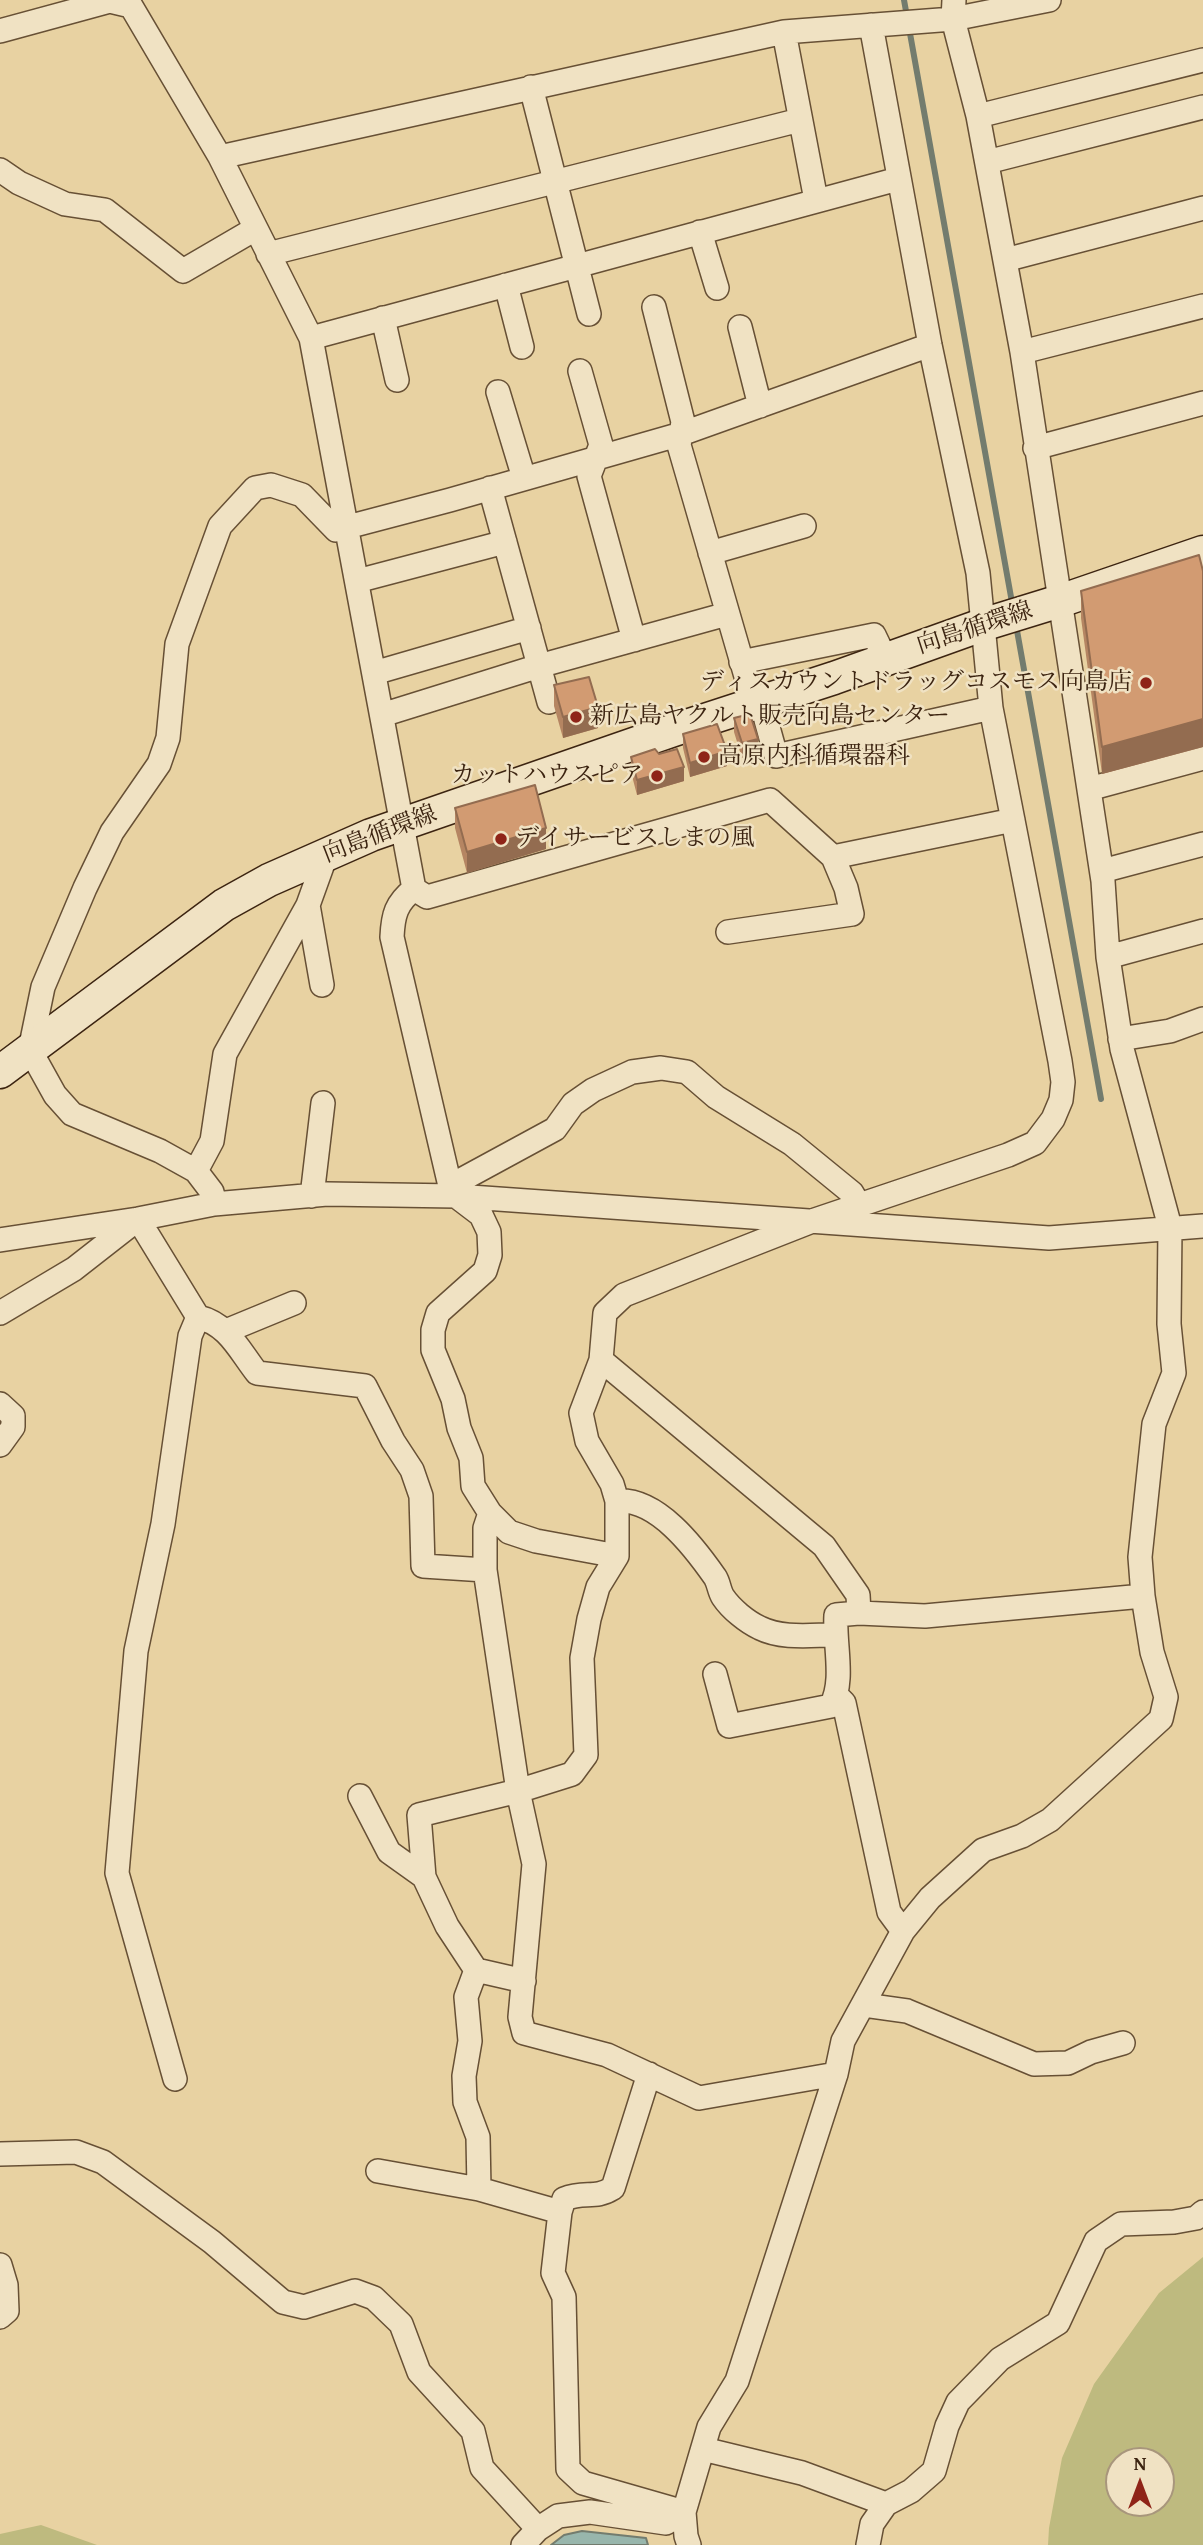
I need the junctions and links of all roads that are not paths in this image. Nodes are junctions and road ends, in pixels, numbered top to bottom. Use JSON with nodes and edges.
{"nodes":[{"id":1,"x":1049,"y":0,"type":"edge"},
{"id":2,"x":954,"y":9,"type":"edge"},
{"id":3,"x":871,"y":25,"type":"junction"},
{"id":4,"x":0,"y":31,"type":"edge"},
{"id":5,"x":784,"y":32,"type":"junction"},
{"id":6,"x":1203,"y":60,"type":"edge"},
{"id":7,"x":531,"y":87,"type":"junction"},
{"id":8,"x":1203,"y":107,"type":"edge"},
{"id":9,"x":978,"y":116,"type":"junction"},
{"id":10,"x":800,"y":120,"type":"junction"},
{"id":11,"x":220,"y":157,"type":"junction"},
{"id":12,"x":987,"y":162,"type":"junction"},
{"id":13,"x":0,"y":170,"type":"edge"},
{"id":14,"x":898,"y":178,"type":"junction"},
{"id":15,"x":555,"y":181,"type":"junction"},
{"id":16,"x":816,"y":200,"type":"junction"},
{"id":17,"x":1203,"y":208,"type":"edge"},
{"id":18,"x":255,"y":229,"type":"junction"},
{"id":19,"x":700,"y":232,"type":"junction"},
{"id":20,"x":268,"y":254,"type":"junction"},
{"id":21,"x":1005,"y":260,"type":"junction"},
{"id":22,"x":576,"y":265,"type":"junction"},
{"id":23,"x":506,"y":285,"type":"junction"},
{"id":24,"x":717,"y":288,"type":"dead end"},
{"id":25,"x":1203,"y":306,"type":"edge"},
{"id":26,"x":654,"y":307,"type":"dead end"},
{"id":27,"x":589,"y":314,"type":"dead end"},
{"id":28,"x":383,"y":318,"type":"junction"},
{"id":29,"x":740,"y":327,"type":"dead end"},
{"id":30,"x":311,"y":338,"type":"junction"},
{"id":31,"x":930,"y":345,"type":"junction"},
{"id":32,"x":523,"y":347,"type":"dead end"},
{"id":33,"x":1021,"y":352,"type":"junction"},
{"id":34,"x":580,"y":371,"type":"dead end"},
{"id":35,"x":397,"y":380,"type":"dead end"},
{"id":36,"x":498,"y":392,"type":"dead end"},
{"id":37,"x":1203,"y":403,"type":"edge"},
{"id":38,"x":761,"y":406,"type":"junction"},
{"id":39,"x":681,"y":434,"type":"junction"},
{"id":40,"x":1035,"y":448,"type":"junction"},
{"id":41,"x":596,"y":457,"type":"junction"},
{"id":42,"x":524,"y":478,"type":"junction"},
{"id":43,"x":490,"y":488,"type":"junction"},
{"id":44,"x":346,"y":526,"type":"junction"},
{"id":45,"x":804,"y":526,"type":"dead end"},
{"id":46,"x":505,"y":542,"type":"junction"},
{"id":47,"x":1203,"y":552,"type":"edge"},
{"id":48,"x":710,"y":553,"type":"junction"},
{"id":49,"x":357,"y":581,"type":"junction"},
{"id":50,"x":1054,"y":603,"type":"junction"},
{"id":51,"x":727,"y":614,"type":"junction"},
{"id":52,"x":986,"y":624,"type":"junction"},
{"id":53,"x":528,"y":628,"type":"junction"},
{"id":54,"x":634,"y":640,"type":"junction"},
{"id":55,"x":884,"y":658,"type":"junction"},
{"id":56,"x":741,"y":662,"type":"junction"},
{"id":57,"x":539,"y":666,"type":"junction"},
{"id":58,"x":374,"y":673,"type":"junction"},
{"id":59,"x":549,"y":702,"type":"dead end"},
{"id":60,"x":757,"y":703,"type":"junction"},
{"id":61,"x":991,"y":708,"type":"junction"},
{"id":62,"x":382,"y":715,"type":"junction"},
{"id":63,"x":1203,"y":758,"type":"edge"},
{"id":64,"x":1089,"y":789,"type":"junction"},
{"id":65,"x":1013,"y":820,"type":"junction"},
{"id":66,"x":403,"y":824,"type":"junction"},
{"id":67,"x":1203,"y":844,"type":"edge"},
{"id":68,"x":326,"y":855,"type":"junction"},
{"id":69,"x":832,"y":857,"type":"junction"},
{"id":70,"x":1102,"y":871,"type":"junction"},
{"id":71,"x":414,"y":889,"type":"junction"},
{"id":72,"x":308,"y":905,"type":"junction"},
{"id":73,"x":1203,"y":931,"type":"edge"},
{"id":74,"x":728,"y":932,"type":"dead end"},
{"id":75,"x":1108,"y":957,"type":"junction"},
{"id":76,"x":322,"y":985,"type":"dead end"},
{"id":77,"x":1203,"y":1019,"type":"edge"},
{"id":78,"x":1120,"y":1039,"type":"junction"},
{"id":79,"x":30,"y":1050,"type":"junction"},
{"id":80,"x":0,"y":1072,"type":"edge"},
{"id":81,"x":323,"y":1103,"type":"dead end"},
{"id":82,"x":197,"y":1171,"type":"junction"},
{"id":83,"x":453,"y":1191,"type":"junction"},
{"id":84,"x":312,"y":1196,"type":"junction"},
{"id":85,"x":214,"y":1205,"type":"junction"},
{"id":86,"x":859,"y":1205,"type":"junction"},
{"id":87,"x":138,"y":1219,"type":"junction"},
{"id":88,"x":815,"y":1220,"type":"junction"},
{"id":89,"x":1203,"y":1226,"type":"edge"},
{"id":90,"x":1170,"y":1227,"type":"junction"},
{"id":91,"x":0,"y":1240,"type":"edge"},
{"id":92,"x":294,"y":1303,"type":"dead end"},
{"id":93,"x":0,"y":1313,"type":"edge"},
{"id":94,"x":198,"y":1317,"type":"junction"},
{"id":95,"x":226,"y":1331,"type":"junction"},
{"id":96,"x":601,"y":1360,"type":"junction"},
{"id":97,"x":0,"y":1404,"type":"edge"},
{"id":98,"x":0,"y":1445,"type":"edge"},
{"id":99,"x":617,"y":1502,"type":"junction"},
{"id":100,"x":490,"y":1513,"type":"junction"},
{"id":101,"x":617,"y":1556,"type":"junction"},
{"id":102,"x":485,"y":1570,"type":"junction"},
{"id":103,"x":1143,"y":1597,"type":"junction"},
{"id":104,"x":859,"y":1613,"type":"junction"},
{"id":105,"x":834,"y":1635,"type":"junction"},
{"id":106,"x":715,"y":1674,"type":"dead end"},
{"id":107,"x":837,"y":1696,"type":"junction"},
{"id":108,"x":518,"y":1791,"type":"junction"},
{"id":109,"x":360,"y":1796,"type":"dead end"},
{"id":110,"x":424,"y":1877,"type":"junction"},
{"id":111,"x":903,"y":1931,"type":"junction"},
{"id":112,"x":476,"y":1970,"type":"junction"},
{"id":113,"x":524,"y":1981,"type":"junction"},
{"id":114,"x":864,"y":2005,"type":"junction"},
{"id":115,"x":1122,"y":2043,"type":"dead end"},
{"id":116,"x":649,"y":2074,"type":"junction"},
{"id":117,"x":836,"y":2074,"type":"junction"},
{"id":118,"x":175,"y":2079,"type":"dead end"},
{"id":119,"x":0,"y":2154,"type":"edge"},
{"id":120,"x":378,"y":2171,"type":"dead end"},
{"id":121,"x":479,"y":2189,"type":"junction"},
{"id":122,"x":560,"y":2212,"type":"junction"},
{"id":123,"x":1203,"y":2212,"type":"edge"},
{"id":124,"x":0,"y":2265,"type":"edge"},
{"id":125,"x":0,"y":2317,"type":"edge"},
{"id":126,"x":703,"y":2449,"type":"junction"},
{"id":127,"x":886,"y":2504,"type":"junction"},
{"id":128,"x":684,"y":2512,"type":"junction"},
{"id":129,"x":531,"y":2537,"type":"edge"},
{"id":130,"x":690,"y":2545,"type":"edge"},
{"id":131,"x":868,"y":2545,"type":"edge"}],
"edges":[{"from":1,"to":2,"type":"street"},
{"from":2,"to":3,"type":"street"},
{"from":2,"to":9,"type":"street"},
{"from":3,"to":5,"type":"street"},
{"from":3,"to":14,"type":"street"},
{"from":4,"to":11,"type":"street"},
{"from":5,"to":7,"type":"street"},
{"from":5,"to":10,"type":"street"},
{"from":6,"to":9,"type":"street"},
{"from":7,"to":11,"type":"street"},
{"from":7,"to":15,"type":"street"},
{"from":8,"to":12,"type":"street"},
{"from":9,"to":12,"type":"street"},
{"from":10,"to":15,"type":"street"},
{"from":10,"to":16,"type":"street"},
{"from":11,"to":18,"type":"street"},
{"from":12,"to":21,"type":"street"},
{"from":13,"to":18,"type":"street"},
{"from":14,"to":16,"type":"street"},
{"from":14,"to":31,"type":"street"},
{"from":15,"to":20,"type":"street"},
{"from":15,"to":22,"type":"street"},
{"from":16,"to":19,"type":"street"},
{"from":17,"to":21,"type":"street"},
{"from":18,"to":20,"type":"street"},
{"from":19,"to":22,"type":"street"},
{"from":19,"to":24,"type":"street"},
{"from":20,"to":30,"type":"street"},
{"from":21,"to":33,"type":"street"},
{"from":22,"to":23,"type":"street"},
{"from":22,"to":27,"type":"street"},
{"from":23,"to":28,"type":"street"},
{"from":23,"to":32,"type":"street"},
{"from":25,"to":33,"type":"street"},
{"from":26,"to":39,"type":"street"},
{"from":28,"to":30,"type":"street"},
{"from":28,"to":35,"type":"street"},
{"from":29,"to":38,"type":"street"},
{"from":30,"to":44,"type":"street"},
{"from":31,"to":38,"type":"street"},
{"from":31,"to":52,"type":"street"},
{"from":33,"to":40,"type":"street"},
{"from":34,"to":41,"type":"street"},
{"from":36,"to":42,"type":"street"},
{"from":37,"to":40,"type":"street"},
{"from":38,"to":39,"type":"street"},
{"from":39,"to":41,"type":"street"},
{"from":39,"to":48,"type":"street"},
{"from":40,"to":50,"type":"street"},
{"from":41,"to":42,"type":"street"},
{"from":41,"to":54,"type":"street"},
{"from":42,"to":43,"type":"street"},
{"from":43,"to":44,"type":"street"},
{"from":43,"to":46,"type":"street"},
{"from":44,"to":49,"type":"street"},
{"from":44,"to":79,"type":"street"},
{"from":45,"to":48,"type":"street"},
{"from":46,"to":49,"type":"street"},
{"from":46,"to":53,"type":"street"},
{"from":47,"to":50,"type":"main road","name":"向島循環線"},
{"from":48,"to":51,"type":"street"},
{"from":49,"to":58,"type":"street"},
{"from":50,"to":52,"type":"main road","name":"向島循環線"},
{"from":50,"to":64,"type":"street"},
{"from":51,"to":54,"type":"street"},
{"from":51,"to":56,"type":"street"},
{"from":52,"to":55,"type":"main road","name":"向島循環線"},
{"from":52,"to":61,"type":"street"},
{"from":53,"to":57,"type":"street"},
{"from":53,"to":58,"type":"street"},
{"from":54,"to":57,"type":"street"},
{"from":55,"to":56,"type":"street"},
{"from":55,"to":60,"type":"main road","name":"向島循環線"},
{"from":56,"to":60,"type":"street"},
{"from":57,"to":59,"type":"street"},
{"from":57,"to":62,"type":"street"},
{"from":58,"to":62,"type":"street"},
{"from":60,"to":61,"type":"street"},
{"from":60,"to":66,"type":"main road","name":"向島循環線"},
{"from":61,"to":65,"type":"street"},
{"from":62,"to":66,"type":"street"},
{"from":63,"to":64,"type":"street"},
{"from":64,"to":70,"type":"street"},
{"from":65,"to":69,"type":"street"},
{"from":65,"to":86,"type":"street"},
{"from":66,"to":68,"type":"main road","name":"向島循環線"},
{"from":66,"to":71,"type":"street"},
{"from":67,"to":70,"type":"street"},
{"from":68,"to":72,"type":"street"},
{"from":68,"to":79,"type":"main road","name":"向島循環線"},
{"from":69,"to":71,"type":"street"},
{"from":69,"to":74,"type":"street"},
{"from":70,"to":75,"type":"street"},
{"from":71,"to":83,"type":"street"},
{"from":72,"to":76,"type":"street"},
{"from":72,"to":82,"type":"street"},
{"from":73,"to":75,"type":"street"},
{"from":75,"to":78,"type":"street"},
{"from":77,"to":78,"type":"street"},
{"from":78,"to":90,"type":"street"},
{"from":79,"to":80,"type":"main road","name":"向島循環線"},
{"from":79,"to":82,"type":"street"},
{"from":81,"to":84,"type":"street"},
{"from":82,"to":85,"type":"street"},
{"from":83,"to":84,"type":"street"},
{"from":83,"to":86,"type":"street"},
{"from":83,"to":88,"type":"street"},
{"from":83,"to":100,"type":"street"},
{"from":84,"to":85,"type":"street"},
{"from":85,"to":87,"type":"street"},
{"from":86,"to":88,"type":"street"},
{"from":87,"to":91,"type":"street"},
{"from":87,"to":93,"type":"street"},
{"from":87,"to":94,"type":"street"},
{"from":88,"to":90,"type":"street"},
{"from":88,"to":96,"type":"street"},
{"from":89,"to":90,"type":"street"},
{"from":90,"to":103,"type":"street"},
{"from":92,"to":95,"type":"street"},
{"from":94,"to":95,"type":"street"},
{"from":94,"to":118,"type":"street"},
{"from":95,"to":102,"type":"street"},
{"from":96,"to":99,"type":"street"},
{"from":96,"to":104,"type":"street"},
{"from":97,"to":98,"type":"street"},
{"from":99,"to":101,"type":"street"},
{"from":99,"to":105,"type":"street"},
{"from":100,"to":101,"type":"street"},
{"from":100,"to":102,"type":"street"},
{"from":101,"to":108,"type":"street"},
{"from":102,"to":108,"type":"street"},
{"from":103,"to":104,"type":"street"},
{"from":103,"to":111,"type":"street"},
{"from":104,"to":105,"type":"street"},
{"from":105,"to":107,"type":"street"},
{"from":106,"to":107,"type":"street"},
{"from":107,"to":111,"type":"street"},
{"from":108,"to":110,"type":"street"},
{"from":108,"to":113,"type":"street"},
{"from":109,"to":110,"type":"street"},
{"from":110,"to":112,"type":"street"},
{"from":111,"to":114,"type":"street"},
{"from":112,"to":113,"type":"street"},
{"from":112,"to":121,"type":"street"},
{"from":113,"to":116,"type":"street"},
{"from":114,"to":115,"type":"street"},
{"from":114,"to":117,"type":"street"},
{"from":116,"to":117,"type":"street"},
{"from":116,"to":122,"type":"street"},
{"from":117,"to":126,"type":"street"},
{"from":119,"to":129,"type":"street"},
{"from":120,"to":121,"type":"street"},
{"from":121,"to":122,"type":"street"},
{"from":122,"to":128,"type":"street"},
{"from":123,"to":127,"type":"street"},
{"from":124,"to":125,"type":"street"},
{"from":126,"to":127,"type":"street"},
{"from":126,"to":128,"type":"street"},
{"from":127,"to":131,"type":"street"},
{"from":128,"to":129,"type":"street"},
{"from":128,"to":130,"type":"street"}]}
